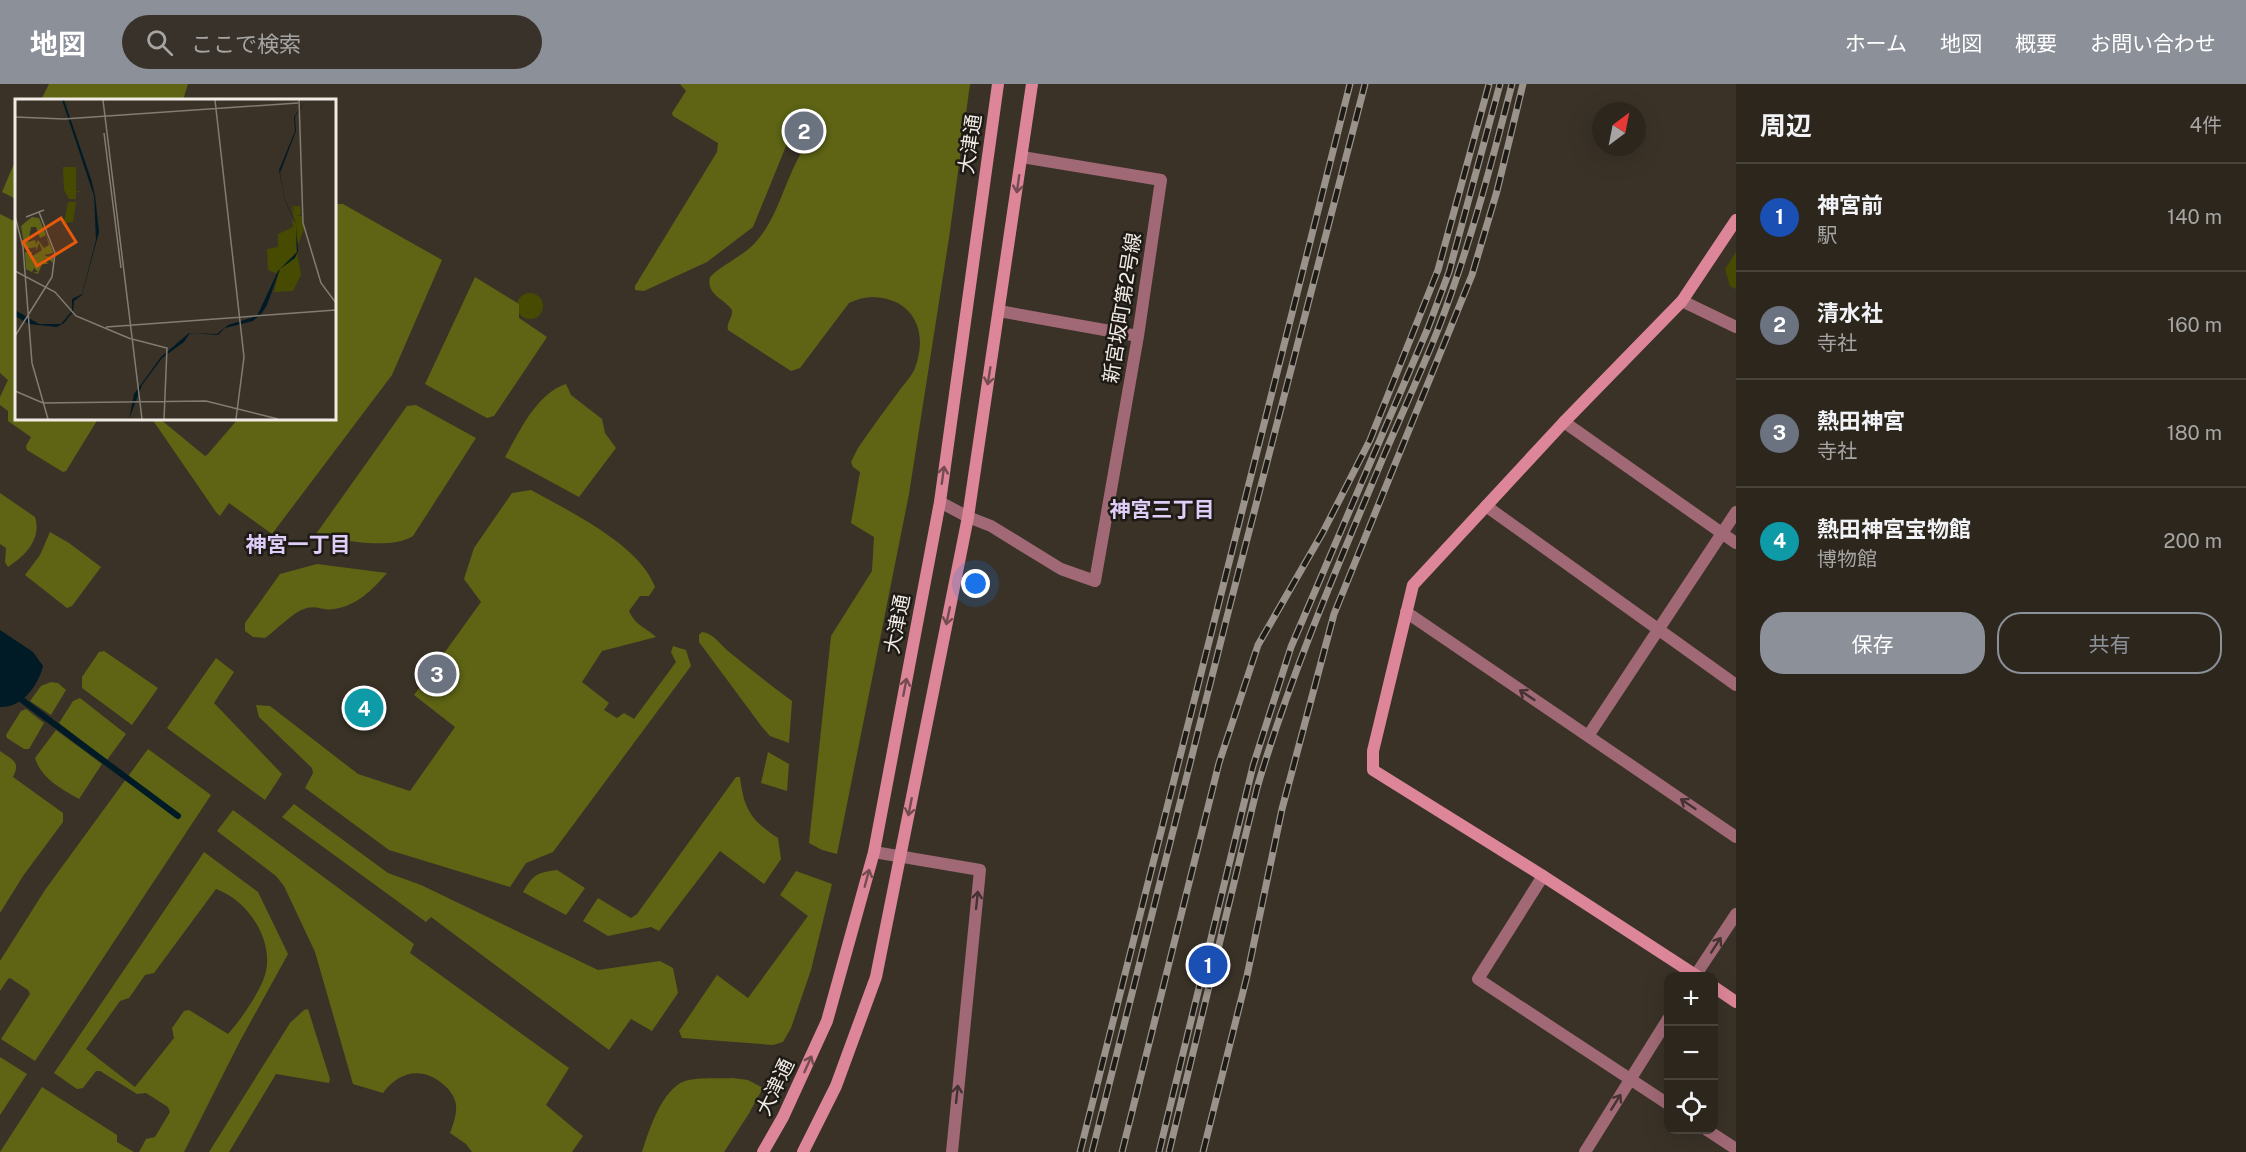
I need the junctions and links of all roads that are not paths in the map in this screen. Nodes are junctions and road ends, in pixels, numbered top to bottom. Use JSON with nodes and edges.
{"nodes":[{"id":1,"x":998,"y":84,"type":"edge"},
{"id":2,"x":1032,"y":84,"type":"edge"},
{"id":3,"x":1022,"y":157,"type":"junction"},
{"id":4,"x":1736,"y":220,"type":"edge"},
{"id":5,"x":1682,"y":300,"type":"junction"},
{"id":6,"x":999,"y":311,"type":"junction"},
{"id":7,"x":1736,"y":327,"type":"edge"},
{"id":8,"x":1138,"y":336,"type":"junction"},
{"id":9,"x":1564,"y":422,"type":"junction"},
{"id":10,"x":940,"y":502,"type":"junction"},
{"id":11,"x":1486,"y":506,"type":"junction"},
{"id":12,"x":1736,"y":512,"type":"edge"},
{"id":13,"x":968,"y":517,"type":"junction"},
{"id":14,"x":1722,"y":533,"type":"junction"},
{"id":15,"x":1736,"y":543,"type":"edge"},
{"id":16,"x":1406,"y":612,"type":"junction"},
{"id":17,"x":1659,"y":629,"type":"junction"},
{"id":18,"x":1736,"y":685,"type":"edge"},
{"id":19,"x":1588,"y":736,"type":"junction"},
{"id":20,"x":1736,"y":837,"type":"edge"},
{"id":21,"x":874,"y":852,"type":"junction"},
{"id":22,"x":899,"y":857,"type":"junction"},
{"id":23,"x":1543,"y":876,"type":"junction"},
{"id":24,"x":1736,"y":914,"type":"edge"},
{"id":25,"x":1690,"y":972,"type":"edge"},
{"id":26,"x":1699,"y":972,"type":"edge"},
{"id":27,"x":1718,"y":990,"type":"edge"},
{"id":28,"x":1736,"y":1002,"type":"edge"},
{"id":29,"x":1664,"y":1026,"type":"edge"},
{"id":30,"x":1631,"y":1080,"type":"junction"},
{"id":31,"x":1664,"y":1101,"type":"edge"},
{"id":32,"x":1713,"y":1134,"type":"edge"},
{"id":33,"x":1736,"y":1149,"type":"edge"},
{"id":34,"x":763,"y":1152,"type":"edge"},
{"id":35,"x":802,"y":1152,"type":"edge"},
{"id":36,"x":952,"y":1152,"type":"edge"},
{"id":37,"x":1585,"y":1152,"type":"edge"}],
"edges":[{"from":10,"to":1,"type":"main road","name":"大津通","one_way":true},
{"from":2,"to":3,"type":"main road"},
{"from":3,"to":6,"type":"main road","one_way":true},
{"from":3,"to":8,"type":"street","name":"新宮坂町第2号線"},
{"from":4,"to":5,"type":"main road"},
{"from":5,"to":7,"type":"street"},
{"from":5,"to":9,"type":"main road"},
{"from":6,"to":8,"type":"street"},
{"from":6,"to":13,"type":"main road","one_way":true},
{"from":8,"to":13,"type":"street","name":"新宮坂町第2号線"},
{"from":9,"to":11,"type":"main road"},
{"from":9,"to":14,"type":"street"},
{"from":10,"to":13,"type":"street"},
{"from":21,"to":10,"type":"main road","name":"大津通","one_way":true},
{"from":11,"to":16,"type":"main road"},
{"from":11,"to":17,"type":"street"},
{"from":12,"to":14,"type":"street"},
{"from":13,"to":22,"type":"main road","one_way":true},
{"from":14,"to":15,"type":"street"},
{"from":14,"to":17,"type":"street"},
{"from":19,"to":16,"type":"street","one_way":true},
{"from":16,"to":23,"type":"main road"},
{"from":17,"to":18,"type":"street"},
{"from":17,"to":19,"type":"street"},
{"from":20,"to":19,"type":"street","one_way":true},
{"from":21,"to":22,"type":"street"},
{"from":34,"to":21,"type":"main road","name":"大津通","one_way":true},
{"from":22,"to":35,"type":"main road"},
{"from":36,"to":22,"type":"street","one_way":true},
{"from":23,"to":25,"type":"main road"},
{"from":23,"to":30,"type":"street"},
{"from":26,"to":24,"type":"street","one_way":true},
{"from":27,"to":28,"type":"main road"},
{"from":29,"to":30,"type":"street"},
{"from":30,"to":31,"type":"street"},
{"from":37,"to":30,"type":"street","one_way":true},
{"from":32,"to":33,"type":"street"}]}
